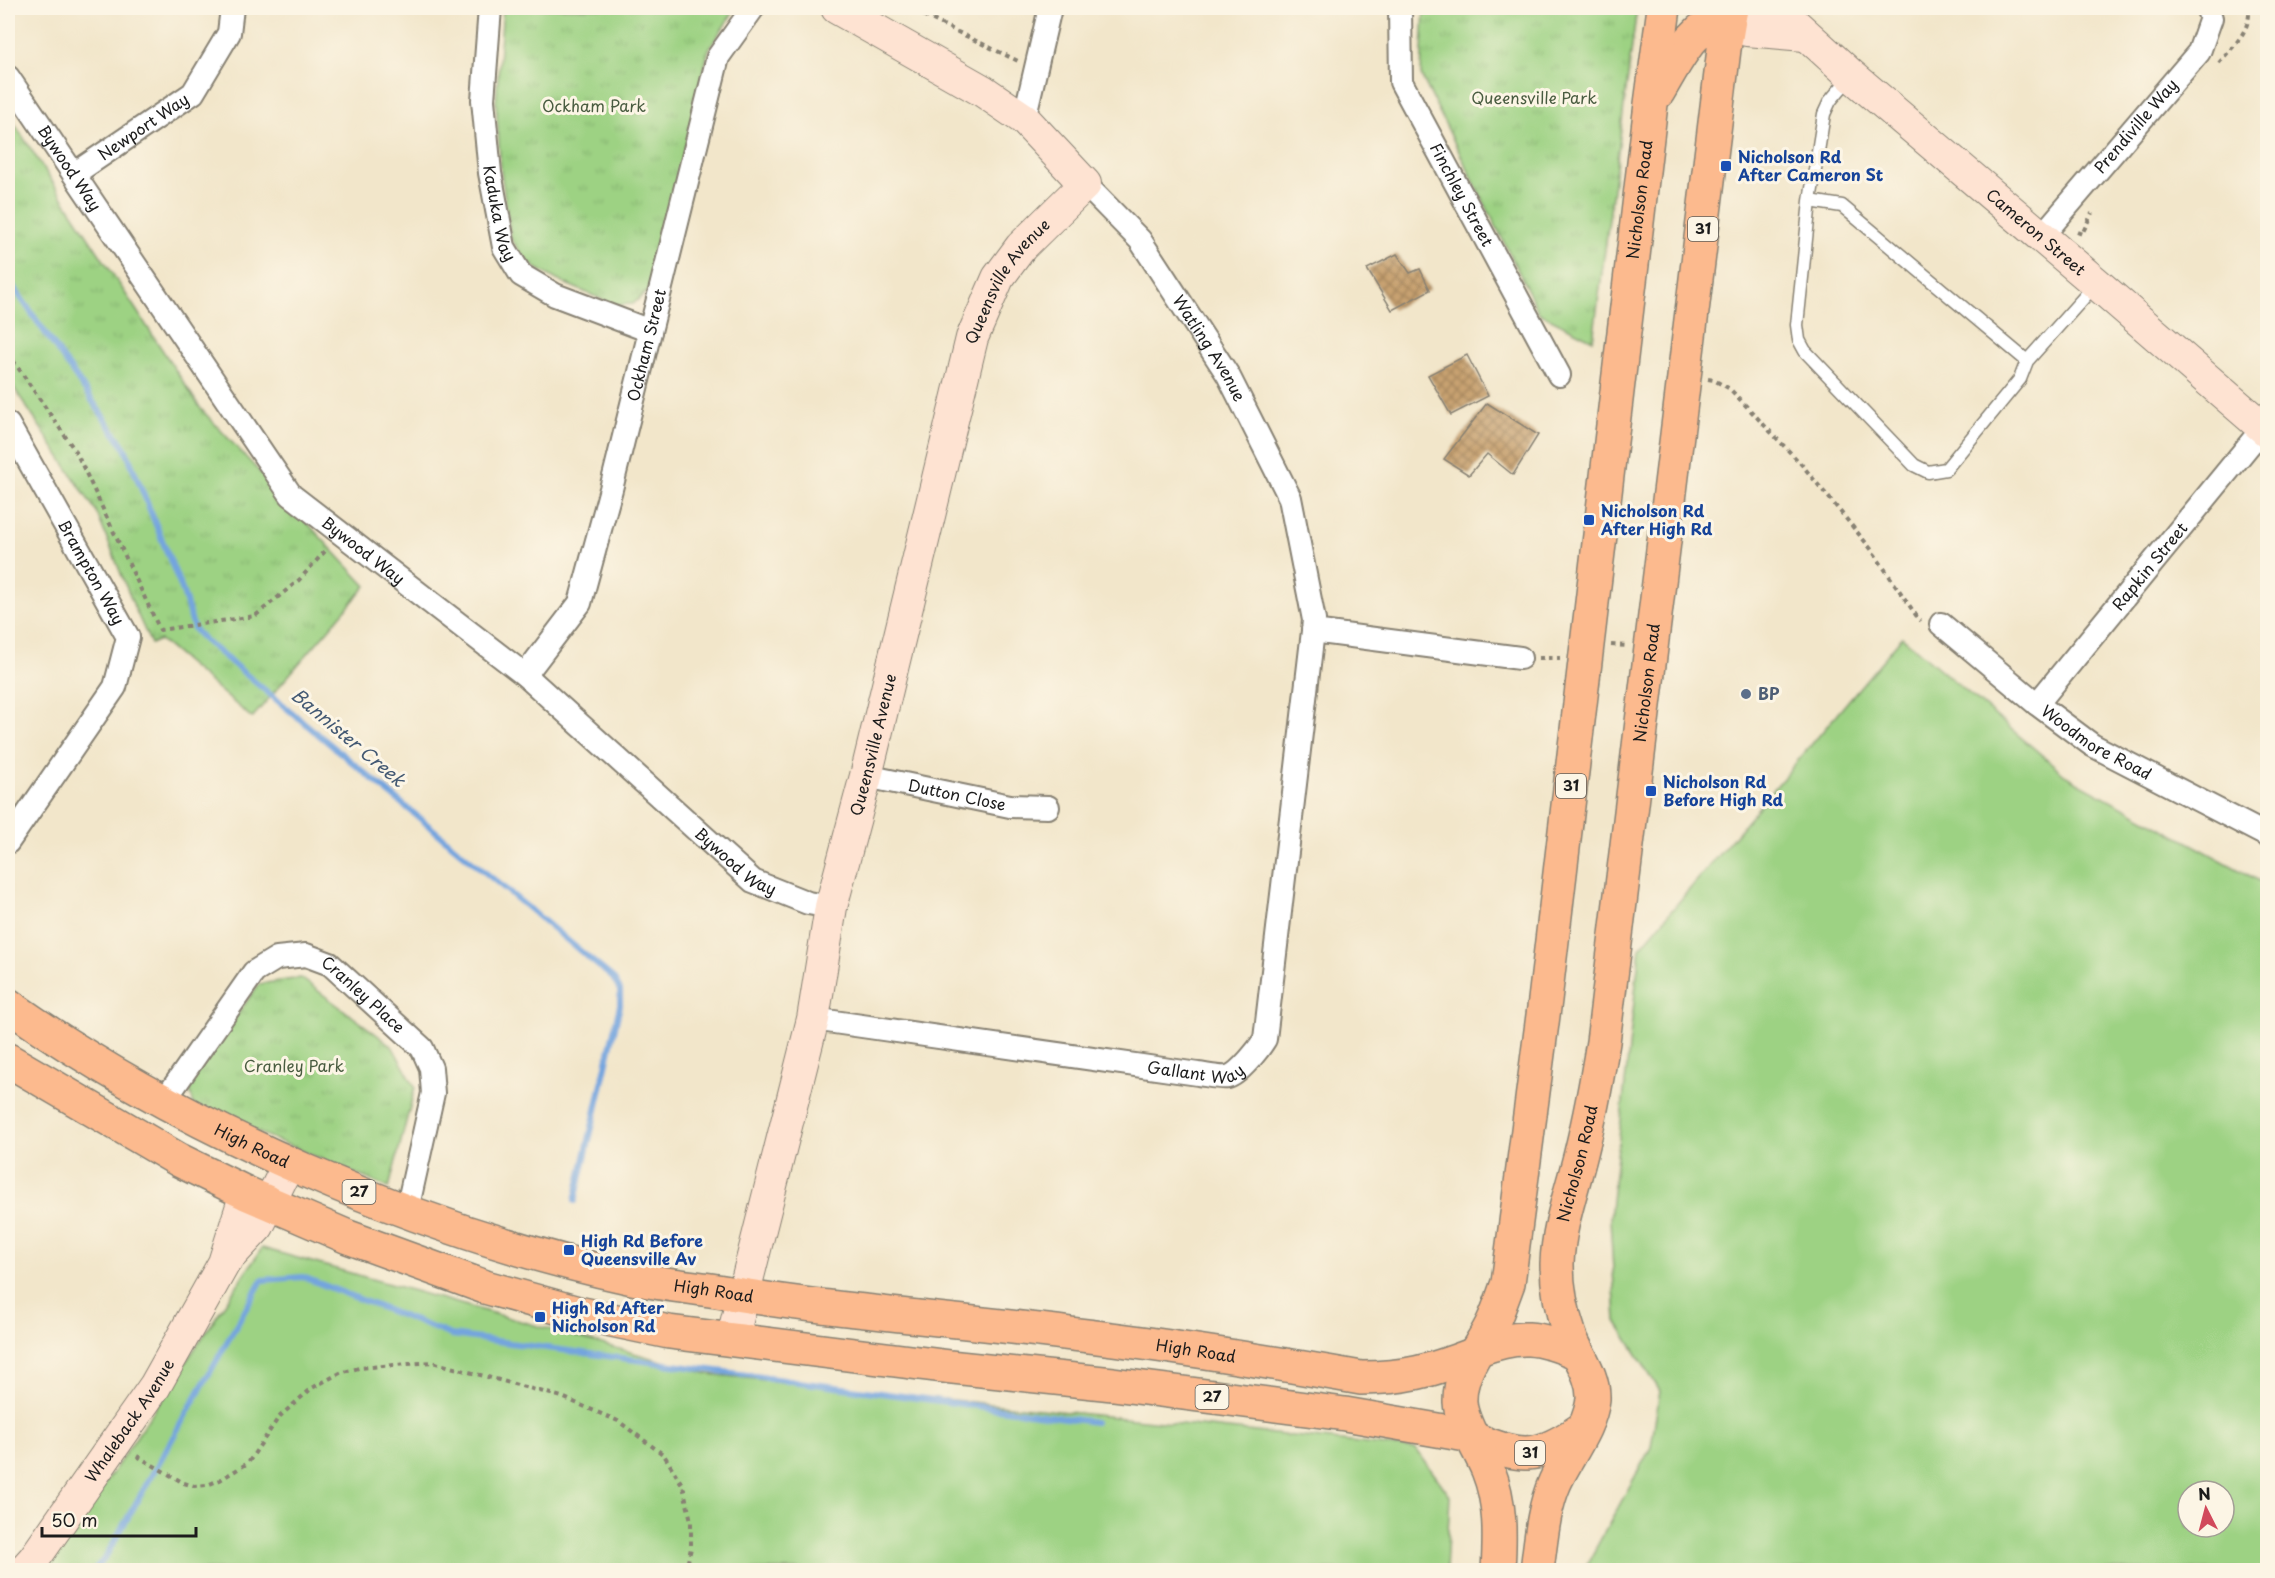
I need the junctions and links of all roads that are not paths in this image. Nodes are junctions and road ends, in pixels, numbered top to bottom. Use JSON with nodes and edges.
{"nodes":[{"id":1,"x":232,"y":8,"type":"edge"},
{"id":2,"x":490,"y":8,"type":"edge"},
{"id":3,"x":753,"y":8,"type":"edge"},
{"id":4,"x":837,"y":8,"type":"edge"},
{"id":5,"x":1050,"y":8,"type":"edge"},
{"id":6,"x":1400,"y":8,"type":"edge"},
{"id":7,"x":1664,"y":8,"type":"edge"},
{"id":8,"x":1766,"y":8,"type":"edge"},
{"id":9,"x":2207,"y":8,"type":"edge"},
{"id":10,"x":1730,"y":9,"type":"edge"},
{"id":11,"x":1805,"y":35,"type":"junction"},
{"id":12,"x":1852,"y":76,"type":"junction"},
{"id":13,"x":8,"y":77,"type":"edge"},
{"id":14,"x":1651,"y":104,"type":"junction"},
{"id":15,"x":1024,"y":119,"type":"junction"},
{"id":16,"x":74,"y":174,"type":"junction"},
{"id":17,"x":1085,"y":184,"type":"junction"},
{"id":18,"x":1810,"y":201,"type":"junction"},
{"id":19,"x":2041,"y":237,"type":"junction"},
{"id":20,"x":2096,"y":283,"type":"junction"},
{"id":21,"x":650,"y":331,"type":"junction"},
{"id":22,"x":2027,"y":361,"type":"junction"},
{"id":23,"x":1559,"y":375,"type":"dead end"},
{"id":24,"x":8,"y":424,"type":"edge"},
{"id":25,"x":2265,"y":430,"type":"edge"},
{"id":26,"x":1941,"y":624,"type":"road end"},
{"id":27,"x":1313,"y":631,"type":"junction"},
{"id":28,"x":1520,"y":658,"type":"dead end"},
{"id":29,"x":525,"y":675,"type":"junction"},
{"id":30,"x":2037,"y":704,"type":"junction"},
{"id":31,"x":866,"y":776,"type":"junction"},
{"id":32,"x":1048,"y":807,"type":"dead end"},
{"id":33,"x":2268,"y":836,"type":"edge"},
{"id":34,"x":8,"y":842,"type":"edge"},
{"id":35,"x":831,"y":907,"type":"junction"},
{"id":36,"x":8,"y":1005,"type":"edge"},
{"id":37,"x":813,"y":1019,"type":"junction"},
{"id":38,"x":8,"y":1060,"type":"edge"},
{"id":39,"x":164,"y":1101,"type":"junction"},
{"id":40,"x":289,"y":1163,"type":"junction"},
{"id":41,"x":257,"y":1198,"type":"junction"},
{"id":42,"x":407,"y":1210,"type":"junction"},
{"id":43,"x":742,"y":1296,"type":"junction"},
{"id":44,"x":732,"y":1340,"type":"junction"},
{"id":45,"x":1475,"y":1352,"type":"junction"},
{"id":46,"x":1578,"y":1353,"type":"junction"},
{"id":47,"x":1582,"y":1429,"type":"junction"},
{"id":48,"x":1473,"y":1437,"type":"junction"},
{"id":49,"x":24,"y":1570,"type":"edge"},
{"id":50,"x":1498,"y":1570,"type":"edge"},
{"id":51,"x":1537,"y":1570,"type":"edge"}],
"edges":[{"from":1,"to":16,"type":"street","name":"Newport Way"},
{"from":2,"to":21,"type":"street","name":"Kaduka Way"},
{"from":3,"to":21,"type":"street","name":"Ockham Street"},
{"from":4,"to":15,"type":"street","name":"Watling Avenue"},
{"from":5,"to":15,"type":"street"},
{"from":6,"to":23,"type":"street","name":"Finchley Street"},
{"from":7,"to":14,"type":"main road","name":"Nicholson Road","number":"31"},
{"from":8,"to":11,"type":"street","name":"Cameron Street"},
{"from":9,"to":19,"type":"street","name":"Prendiville Way"},
{"from":10,"to":11,"type":"street"},
{"from":10,"to":14,"type":"main road"},
{"from":10,"to":46,"type":"main road","name":"Nicholson Road","number":"31"},
{"from":11,"to":12,"type":"street","name":"Cameron Street"},
{"from":12,"to":18,"type":"lane"},
{"from":12,"to":19,"type":"street","name":"Cameron Street"},
{"from":13,"to":16,"type":"street","name":"Bywood Way"},
{"from":14,"to":45,"type":"main road","name":"Nicholson Road","number":"31"},
{"from":15,"to":17,"type":"street","name":"Watling Avenue"},
{"from":16,"to":29,"type":"street","name":"Bywood Way"},
{"from":17,"to":27,"type":"street","name":"Watling Avenue"},
{"from":17,"to":31,"type":"street","name":"Queensville Avenue"},
{"from":18,"to":22,"type":"lane"},
{"from":18,"to":22,"type":"lane"},
{"from":19,"to":20,"type":"street","name":"Cameron Street"},
{"from":20,"to":22,"type":"lane"},
{"from":20,"to":25,"type":"street","name":"Cameron Street"},
{"from":21,"to":29,"type":"street","name":"Ockham Street"},
{"from":24,"to":34,"type":"street","name":"Brampton Way"},
{"from":25,"to":30,"type":"street","name":"Rapkin Street"},
{"from":26,"to":30,"type":"street","name":"Woodmore Road"},
{"from":27,"to":28,"type":"street"},
{"from":27,"to":37,"type":"street","name":"Gallant Way"},
{"from":29,"to":35,"type":"street","name":"Bywood Way"},
{"from":30,"to":33,"type":"street","name":"Woodmore Road"},
{"from":31,"to":32,"type":"street","name":"Dutton Close"},
{"from":31,"to":35,"type":"street","name":"Queensville Avenue"},
{"from":35,"to":37,"type":"street","name":"Queensville Avenue"},
{"from":36,"to":39,"type":"main road","name":"High Road","number":"27"},
{"from":37,"to":43,"type":"street","name":"Queensville Avenue"},
{"from":38,"to":41,"type":"main road","number":"27"},
{"from":39,"to":40,"type":"main road","name":"High Road","number":"27"},
{"from":39,"to":42,"type":"street","name":"Cranley Place"},
{"from":40,"to":41,"type":"street","name":"Whaleback Avenue"},
{"from":40,"to":42,"type":"main road","name":"High Road","number":"27"},
{"from":41,"to":44,"type":"main road","number":"27"},
{"from":41,"to":49,"type":"street","name":"Whaleback Avenue"},
{"from":42,"to":43,"type":"main road","name":"High Road","number":"27"},
{"from":43,"to":44,"type":"street","name":"Queensville Avenue"},
{"from":43,"to":45,"type":"main road","name":"High Road","number":"27"},
{"from":44,"to":48,"type":"main road","number":"27"},
{"from":45,"to":46,"type":"main road"},
{"from":45,"to":48,"type":"main road","name":"Nicholson Road","number":"31"},
{"from":46,"to":47,"type":"main road","name":"Nicholson Road","number":"31"},
{"from":47,"to":48,"type":"main road","number":"31"},
{"from":47,"to":51,"type":"main road","name":"Nicholson Road","number":"31"},
{"from":48,"to":50,"type":"main road","name":"Nicholson Road","number":"31"}]}
